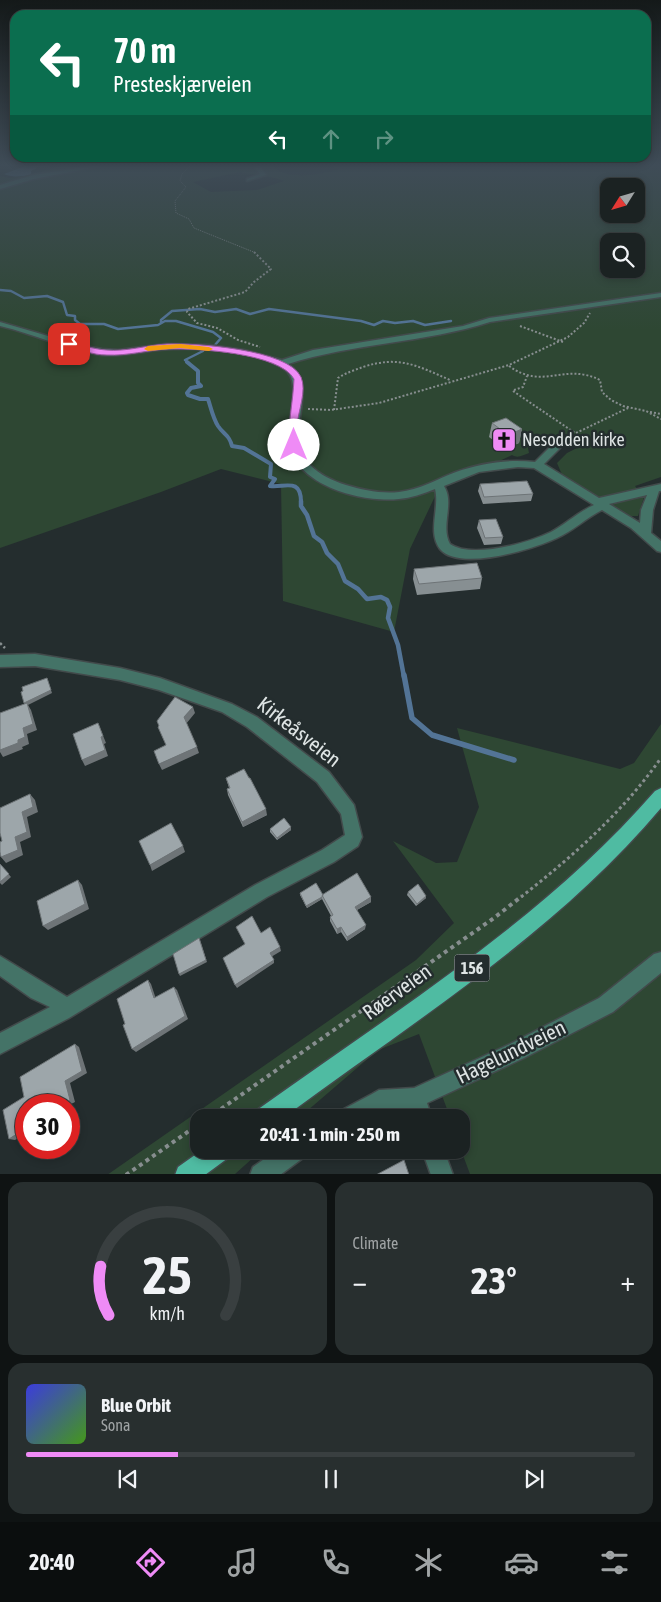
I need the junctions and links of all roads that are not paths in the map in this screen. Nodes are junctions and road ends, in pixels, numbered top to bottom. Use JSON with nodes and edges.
{"nodes":[{"id":1,"x":661,"y":295,"type":"edge"},
{"id":2,"x":0,"y":324,"type":"edge"},
{"id":3,"x":282,"y":363,"type":"junction"},
{"id":4,"x":562,"y":441,"type":"road end"},
{"id":5,"x":537,"y":465,"type":"junction"},
{"id":6,"x":437,"y":484,"type":"junction"},
{"id":7,"x":657,"y":488,"type":"edge"},
{"id":8,"x":601,"y":504,"type":"junction"},
{"id":9,"x":645,"y":533,"type":"junction"},
{"id":10,"x":661,"y":548,"type":"edge"},
{"id":11,"x":0,"y":661,"type":"edge"},
{"id":12,"x":661,"y":796,"type":"edge"},
{"id":13,"x":661,"y":961,"type":"edge"},
{"id":14,"x":0,"y":965,"type":"edge"},
{"id":15,"x":62,"y":1012,"type":"junction"},
{"id":16,"x":0,"y":1044,"type":"edge"},
{"id":17,"x":419,"y":1108,"type":"edge"},
{"id":18,"x":277,"y":1109,"type":"edge"},
{"id":19,"x":365,"y":1109,"type":"edge"},
{"id":20,"x":207,"y":1159,"type":"edge"},
{"id":21,"x":282,"y":1159,"type":"edge"},
{"id":22,"x":436,"y":1159,"type":"edge"},
{"id":23,"x":186,"y":1174,"type":"edge"},
{"id":24,"x":260,"y":1174,"type":"edge"},
{"id":25,"x":442,"y":1174,"type":"edge"}],
"edges":[{"from":1,"to":3,"type":"street"},
{"from":2,"to":3,"type":"street"},
{"from":3,"to":6,"type":"street"},
{"from":4,"to":5,"type":"street"},
{"from":5,"to":6,"type":"street"},
{"from":5,"to":8,"type":"street"},
{"from":6,"to":8,"type":"street"},
{"from":7,"to":8,"type":"street"},
{"from":7,"to":9,"type":"street"},
{"from":8,"to":9,"type":"street"},
{"from":9,"to":10,"type":"street"},
{"from":11,"to":15,"type":"street","name":"Kirkeåsveien"},
{"from":12,"to":18,"type":"main road","name":"Røerveien","number":"156"},
{"from":13,"to":17,"type":"street","name":"Hagelundveien"},
{"from":14,"to":15,"type":"street"},
{"from":15,"to":16,"type":"street","name":"Kirkeåsveien"},
{"from":17,"to":19,"type":"street","name":"Hagelundveien"},
{"from":20,"to":23,"type":"main road"},
{"from":21,"to":24,"type":"street"},
{"from":22,"to":25,"type":"street"}]}
